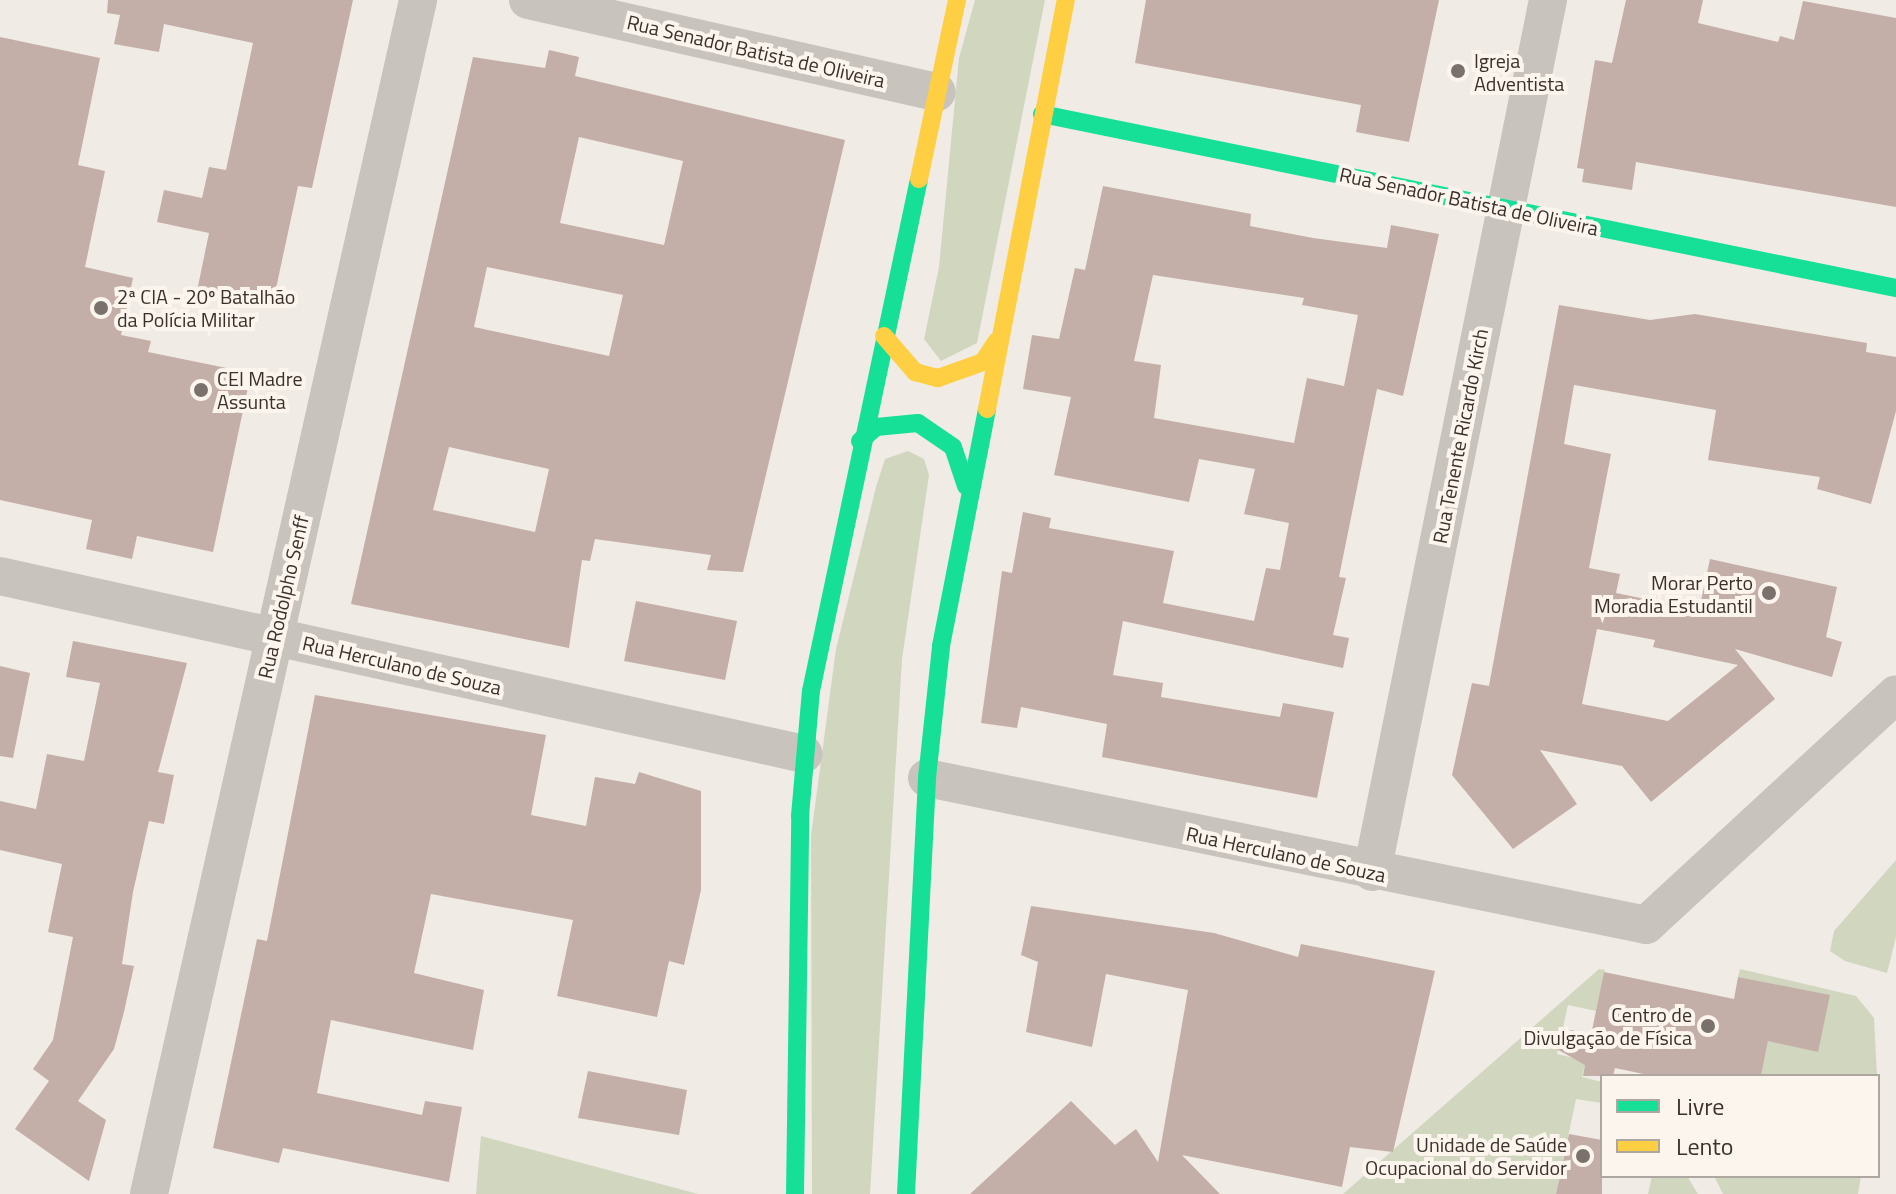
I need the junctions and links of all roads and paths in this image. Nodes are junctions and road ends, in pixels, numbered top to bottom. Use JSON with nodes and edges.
{"nodes":[{"id":1,"x":418,"y":0,"type":"edge"},
{"id":2,"x":528,"y":0,"type":"edge"},
{"id":3,"x":957,"y":0,"type":"edge"},
{"id":4,"x":1066,"y":0,"type":"edge"},
{"id":5,"x":1548,"y":0,"type":"edge"},
{"id":6,"x":937,"y":92,"type":"junction"},
{"id":7,"x":1042,"y":114,"type":"junction"},
{"id":8,"x":1506,"y":208,"type":"junction"},
{"id":9,"x":1896,"y":288,"type":"edge"},
{"id":10,"x":884,"y":336,"type":"junction"},
{"id":11,"x":996,"y":342,"type":"junction"},
{"id":12,"x":860,"y":441,"type":"junction"},
{"id":13,"x":966,"y":486,"type":"junction"},
{"id":14,"x":0,"y":576,"type":"edge"},
{"id":15,"x":274,"y":636,"type":"junction"},
{"id":16,"x":1894,"y":698,"type":"edge"},
{"id":17,"x":804,"y":754,"type":"junction"},
{"id":18,"x":927,"y":778,"type":"junction"},
{"id":19,"x":1372,"y":872,"type":"junction"},
{"id":20,"x":149,"y":1194,"type":"edge"},
{"id":21,"x":795,"y":1194,"type":"edge"},
{"id":22,"x":906,"y":1194,"type":"edge"}],
"edges":[{"from":1,"to":15,"type":"street","name":"Rua Rodolpho Senff"},
{"from":2,"to":6,"type":"street","name":"Rua Senador Batista de Oliveira"},
{"from":3,"to":6,"type":"main road"},
{"from":4,"to":7,"type":"main road"},
{"from":5,"to":8,"type":"street","name":"Rua Tenente Ricardo Kirch"},
{"from":6,"to":10,"type":"main road"},
{"from":7,"to":8,"type":"main road","name":"Rua Senador Batista de Oliveira"},
{"from":7,"to":11,"type":"main road"},
{"from":8,"to":9,"type":"main road","name":"Rua Senador Batista de Oliveira"},
{"from":8,"to":19,"type":"street","name":"Rua Tenente Ricardo Kirch"},
{"from":10,"to":11,"type":"main road"},
{"from":10,"to":12,"type":"main road"},
{"from":11,"to":13,"type":"main road"},
{"from":12,"to":13,"type":"main road"},
{"from":12,"to":17,"type":"main road"},
{"from":13,"to":18,"type":"main road"},
{"from":14,"to":15,"type":"street","name":"Rua Herculano de Souza"},
{"from":15,"to":17,"type":"street","name":"Rua Herculano de Souza"},
{"from":15,"to":20,"type":"street","name":"Rua Rodolpho Senff"},
{"from":16,"to":19,"type":"street","name":"Rua Herculano de Souza"},
{"from":17,"to":21,"type":"main road"},
{"from":18,"to":19,"type":"street","name":"Rua Herculano de Souza"},
{"from":18,"to":22,"type":"main road"}]}
